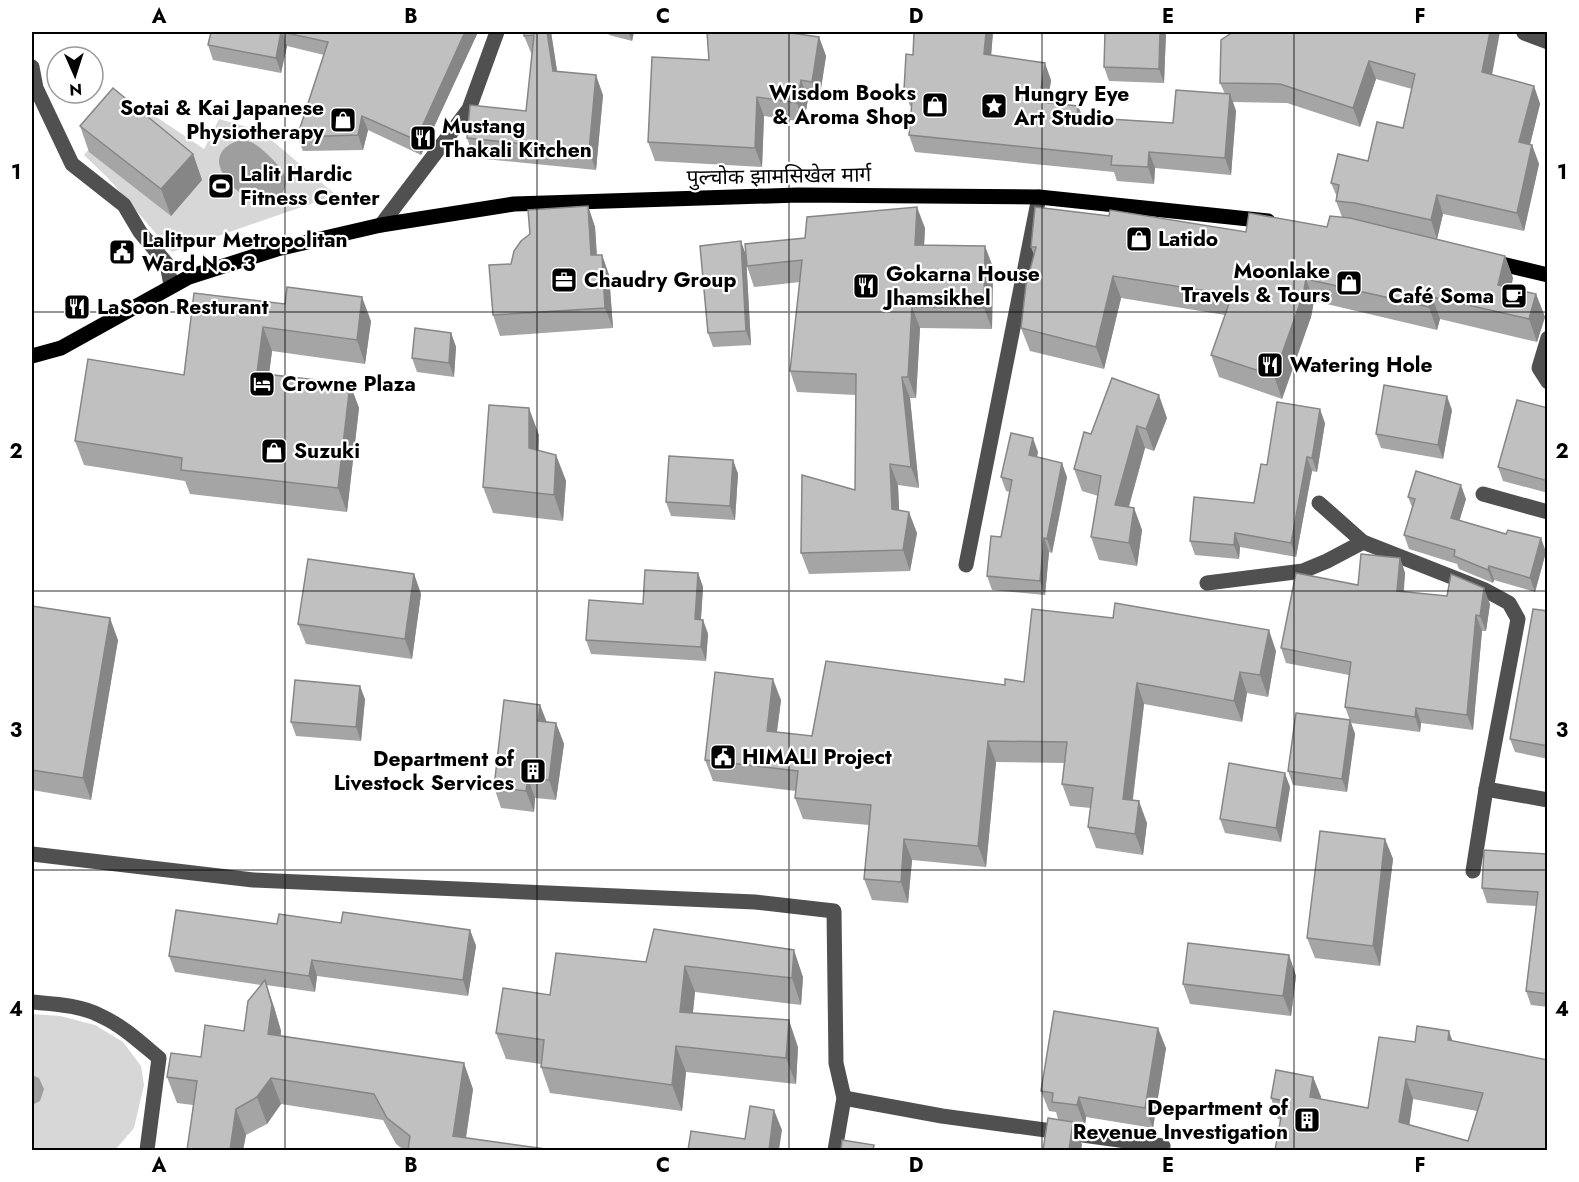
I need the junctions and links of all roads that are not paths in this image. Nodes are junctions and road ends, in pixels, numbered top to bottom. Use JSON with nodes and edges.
{"nodes":[{"id":1,"x":497,"y":32,"type":"edge"},
{"id":2,"x":1524,"y":33,"type":"edge"},
{"id":3,"x":1548,"y":42,"type":"edge"},
{"id":4,"x":32,"y":67,"type":"edge"},
{"id":5,"x":1039,"y":197,"type":"junction"},
{"id":6,"x":1278,"y":222,"type":"edge"},
{"id":7,"x":381,"y":225,"type":"junction"},
{"id":8,"x":1473,"y":258,"type":"edge"},
{"id":9,"x":1545,"y":272,"type":"edge"},
{"id":10,"x":171,"y":285,"type":"junction"},
{"id":11,"x":1548,"y":338,"type":"edge"},
{"id":12,"x":32,"y":356,"type":"edge"},
{"id":13,"x":1548,"y":382,"type":"edge"},
{"id":14,"x":1483,"y":494,"type":"dead end"},
{"id":15,"x":1319,"y":503,"type":"dead end"},
{"id":16,"x":1548,"y":512,"type":"edge"},
{"id":17,"x":1363,"y":542,"type":"junction"},
{"id":18,"x":966,"y":565,"type":"dead end"},
{"id":19,"x":1207,"y":583,"type":"dead end"},
{"id":20,"x":1486,"y":789,"type":"junction"},
{"id":21,"x":1548,"y":800,"type":"edge"},
{"id":22,"x":32,"y":854,"type":"edge"},
{"id":23,"x":1473,"y":871,"type":"dead end"},
{"id":24,"x":32,"y":1002,"type":"edge"},
{"id":25,"x":844,"y":1098,"type":"junction"},
{"id":26,"x":1163,"y":1146,"type":"dead end"},
{"id":27,"x":147,"y":1150,"type":"edge"},
{"id":28,"x":835,"y":1150,"type":"edge"}],
"edges":[{"from":1,"to":7,"type":"street"},
{"from":2,"to":3,"type":"street"},
{"from":4,"to":10,"type":"street"},
{"from":5,"to":6,"type":"main road","name":"पुल्चोक झामसिखेल मार्ग"},
{"from":5,"to":7,"type":"main road","name":"पुल्चोक झामसिखेल मार्ग"},
{"from":5,"to":18,"type":"street"},
{"from":7,"to":10,"type":"main road","name":"पुल्चोक झामसिखेल मार्ग"},
{"from":8,"to":9,"type":"main road"},
{"from":10,"to":12,"type":"main road","name":"पुल्चोक झामसिखेल मार्ग"},
{"from":11,"to":13,"type":"street"},
{"from":14,"to":16,"type":"street"},
{"from":15,"to":17,"type":"street"},
{"from":17,"to":19,"type":"street"},
{"from":17,"to":20,"type":"street"},
{"from":20,"to":21,"type":"street"},
{"from":20,"to":23,"type":"street"},
{"from":22,"to":25,"type":"street"},
{"from":24,"to":27,"type":"street"},
{"from":25,"to":26,"type":"street"},
{"from":25,"to":28,"type":"street"}]}
